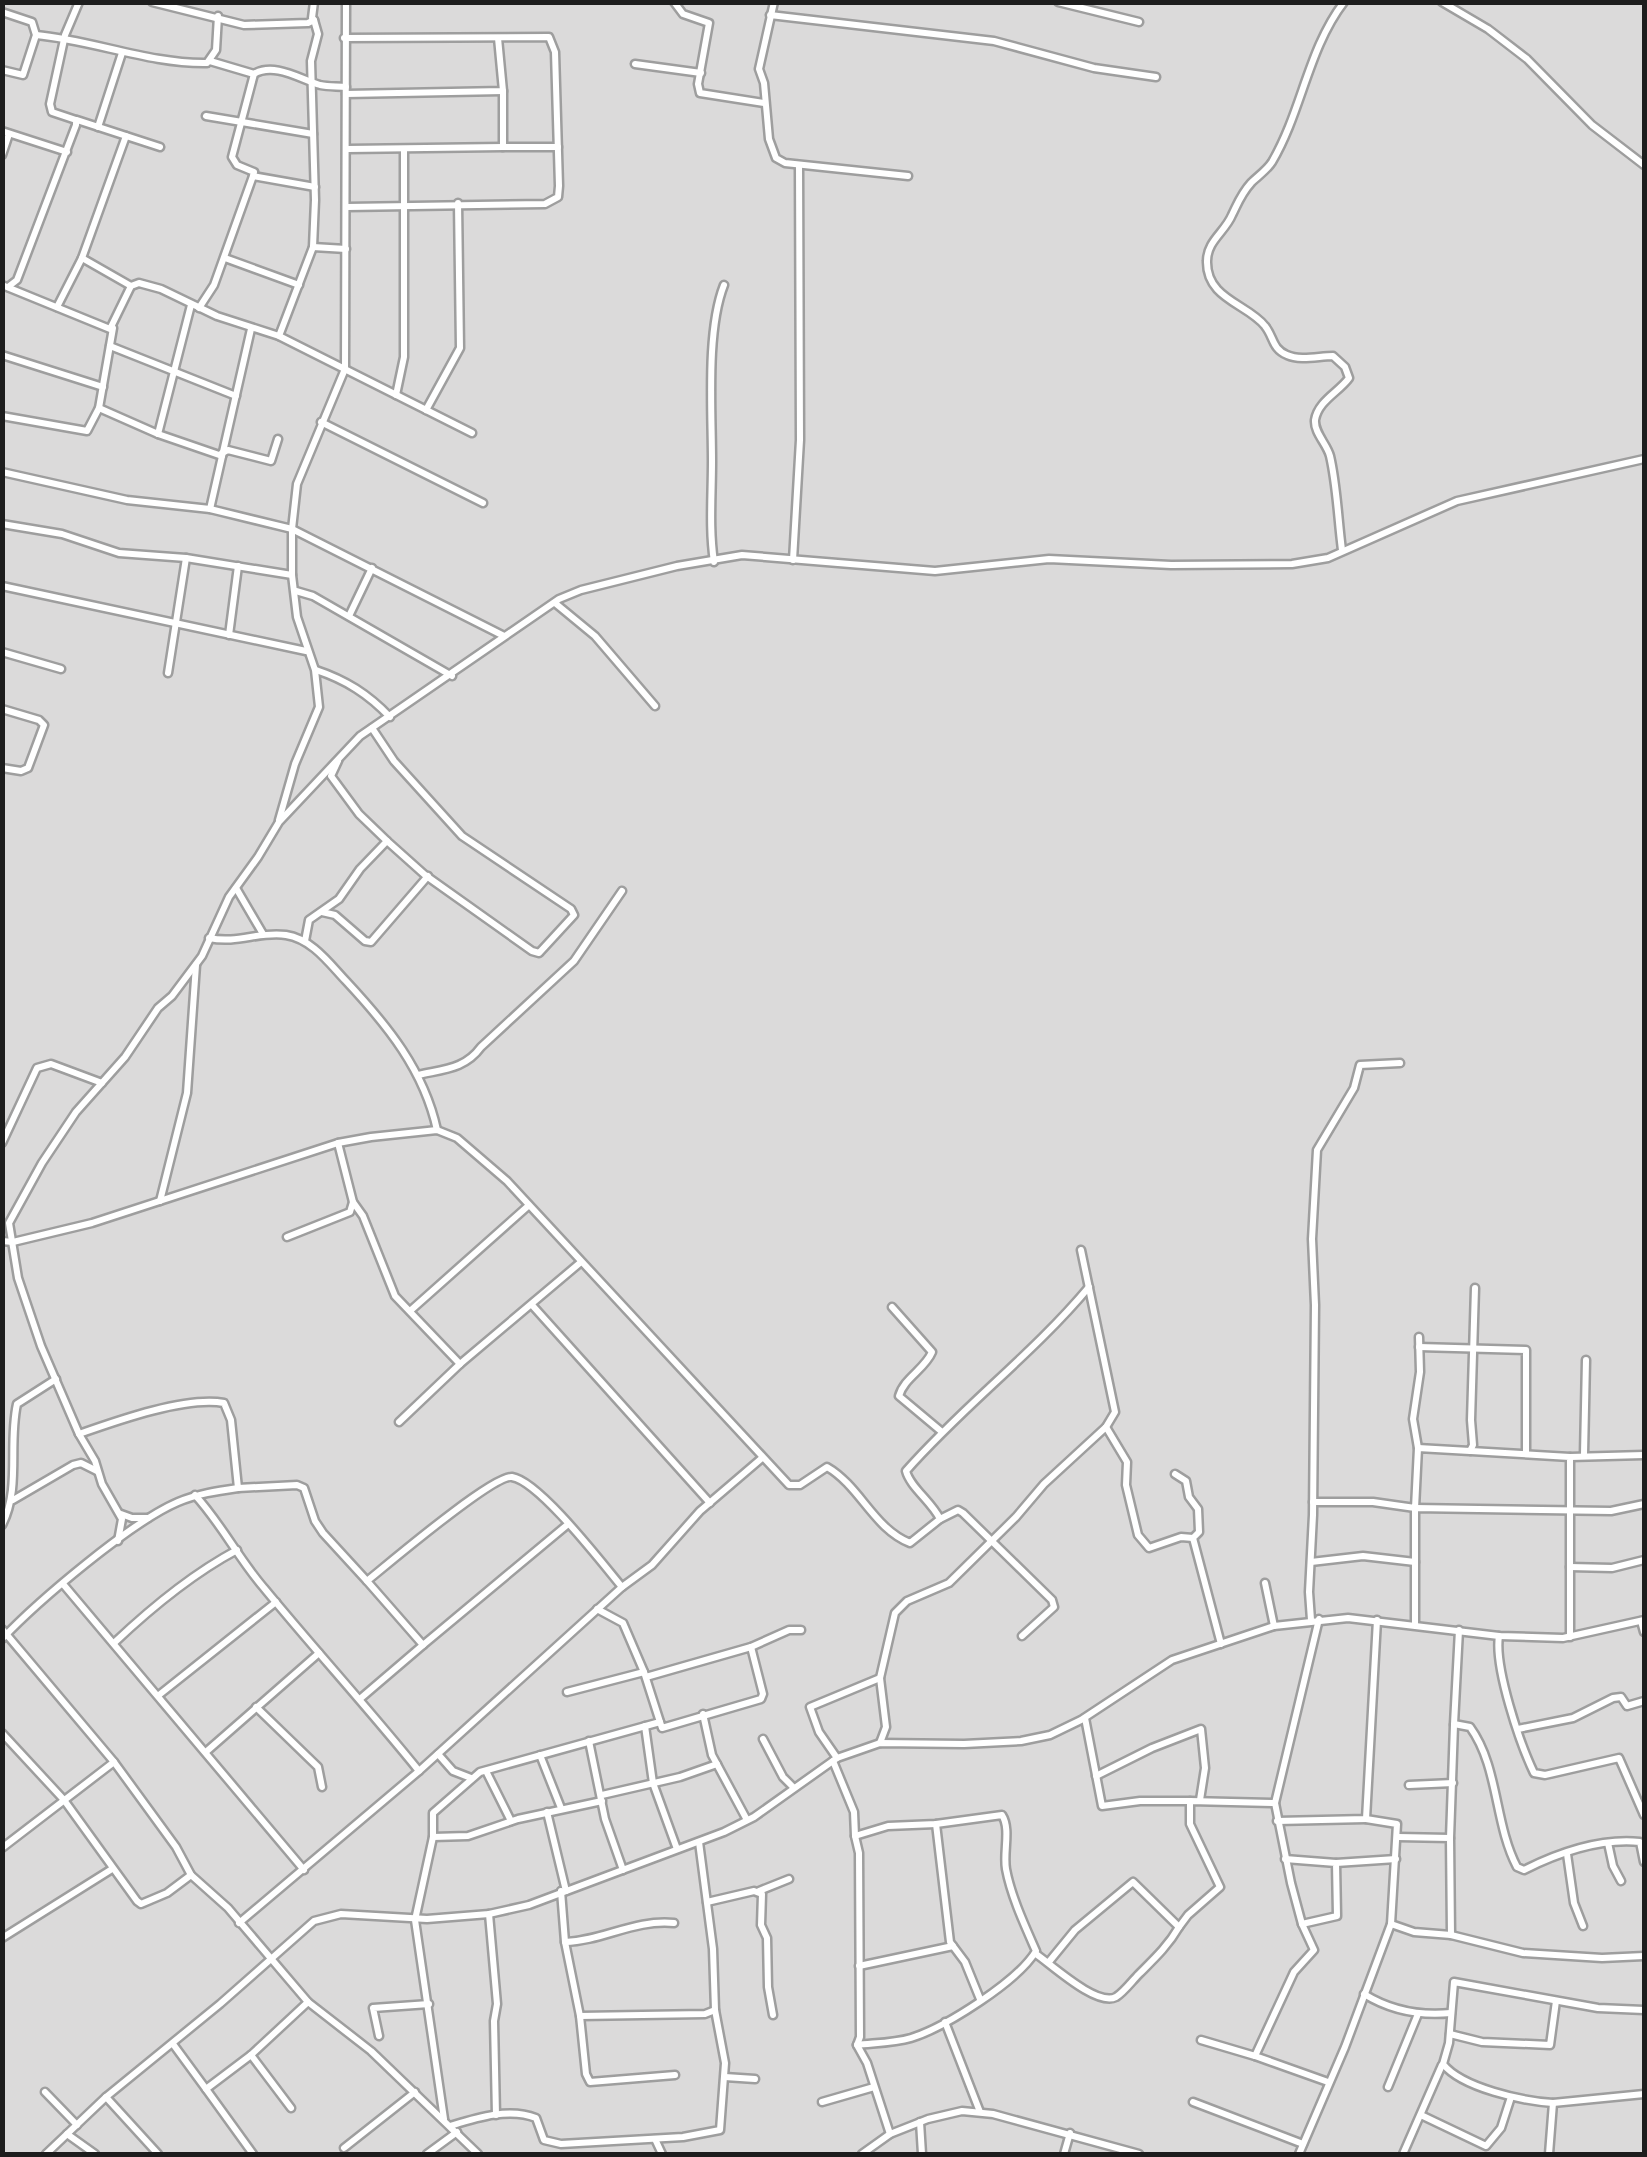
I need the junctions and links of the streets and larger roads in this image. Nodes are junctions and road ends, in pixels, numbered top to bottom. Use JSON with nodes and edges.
{"nodes":[{"id":1,"x":79,"y":2,"type":"edge"},
{"id":2,"x":152,"y":2,"type":"edge"},
{"id":3,"x":314,"y":2,"type":"edge"},
{"id":4,"x":346,"y":2,"type":"edge"},
{"id":5,"x":674,"y":2,"type":"edge"},
{"id":6,"x":774,"y":2,"type":"edge"},
{"id":7,"x":1058,"y":2,"type":"edge"},
{"id":8,"x":1344,"y":2,"type":"edge"},
{"id":9,"x":1442,"y":2,"type":"edge"},
{"id":10,"x":2,"y":12,"type":"edge"},
{"id":11,"x":218,"y":16,"type":"junction"},
{"id":12,"x":770,"y":16,"type":"junction"},
{"id":13,"x":314,"y":20,"type":"junction"},
{"id":14,"x":1138,"y":22,"type":"dead end"},
{"id":15,"x":36,"y":35,"type":"junction"},
{"id":16,"x":66,"y":38,"type":"junction"},
{"id":17,"x":344,"y":38,"type":"junction"},
{"id":18,"x":498,"y":38,"type":"junction"},
{"id":19,"x":122,"y":52,"type":"junction"},
{"id":20,"x":210,"y":62,"type":"junction"},
{"id":21,"x":635,"y":64,"type":"dead end"},
{"id":22,"x":2,"y":70,"type":"edge"},
{"id":23,"x":701,"y":73,"type":"junction"},
{"id":24,"x":254,"y":74,"type":"junction"},
{"id":25,"x":1156,"y":77,"type":"dead end"},
{"id":26,"x":314,"y":82,"type":"junction"},
{"id":27,"x":346,"y":90,"type":"junction"},
{"id":28,"x":503,"y":91,"type":"junction"},
{"id":29,"x":764,"y":103,"type":"junction"},
{"id":30,"x":206,"y":116,"type":"dead end"},
{"id":31,"x":76,"y":120,"type":"junction"},
{"id":32,"x":241,"y":120,"type":"junction"},
{"id":33,"x":98,"y":127,"type":"junction"},
{"id":34,"x":6,"y":132,"type":"edge"},
{"id":35,"x":313,"y":134,"type":"junction"},
{"id":36,"x":126,"y":136,"type":"junction"},
{"id":37,"x":160,"y":147,"type":"dead end"},
{"id":38,"x":504,"y":147,"type":"junction"},
{"id":39,"x":558,"y":147,"type":"junction"},
{"id":40,"x":348,"y":149,"type":"junction"},
{"id":41,"x":404,"y":149,"type":"junction"},
{"id":42,"x":67,"y":152,"type":"junction"},
{"id":43,"x":2,"y":155,"type":"edge"},
{"id":44,"x":800,"y":165,"type":"junction"},
{"id":45,"x":1644,"y":165,"type":"edge"},
{"id":46,"x":254,"y":176,"type":"junction"},
{"id":47,"x":908,"y":176,"type":"dead end"},
{"id":48,"x":315,"y":188,"type":"junction"},
{"id":49,"x":458,"y":203,"type":"junction"},
{"id":50,"x":402,"y":204,"type":"junction"},
{"id":51,"x":347,"y":206,"type":"junction"},
{"id":52,"x":313,"y":247,"type":"junction"},
{"id":53,"x":346,"y":249,"type":"junction"},
{"id":54,"x":82,"y":258,"type":"junction"},
{"id":55,"x":225,"y":258,"type":"junction"},
{"id":56,"x":724,"y":284,"type":"dead end"},
{"id":57,"x":5,"y":286,"type":"edge"},
{"id":58,"x":131,"y":286,"type":"junction"},
{"id":59,"x":300,"y":286,"type":"junction"},
{"id":60,"x":191,"y":304,"type":"junction"},
{"id":61,"x":57,"y":307,"type":"junction"},
{"id":62,"x":200,"y":308,"type":"junction"},
{"id":63,"x":113,"y":327,"type":"junction"},
{"id":64,"x":251,"y":329,"type":"junction"},
{"id":65,"x":279,"y":336,"type":"junction"},
{"id":66,"x":110,"y":346,"type":"junction"},
{"id":67,"x":2,"y":355,"type":"edge"},
{"id":68,"x":345,"y":369,"type":"junction"},
{"id":69,"x":174,"y":371,"type":"junction"},
{"id":70,"x":103,"y":387,"type":"junction"},
{"id":71,"x":396,"y":394,"type":"junction"},
{"id":72,"x":236,"y":396,"type":"junction"},
{"id":73,"x":99,"y":408,"type":"junction"},
{"id":74,"x":426,"y":410,"type":"junction"},
{"id":75,"x":2,"y":416,"type":"edge"},
{"id":76,"x":321,"y":422,"type":"junction"},
{"id":77,"x":472,"y":433,"type":"dead end"},
{"id":78,"x":158,"y":434,"type":"junction"},
{"id":79,"x":278,"y":439,"type":"dead end"},
{"id":80,"x":221,"y":454,"type":"junction"},
{"id":81,"x":1644,"y":459,"type":"edge"},
{"id":82,"x":2,"y":472,"type":"edge"},
{"id":83,"x":483,"y":503,"type":"dead end"},
{"id":84,"x":210,"y":509,"type":"junction"},
{"id":85,"x":2,"y":524,"type":"edge"},
{"id":86,"x":292,"y":530,"type":"junction"},
{"id":87,"x":1342,"y":550,"type":"junction"},
{"id":88,"x":186,"y":558,"type":"junction"},
{"id":89,"x":793,"y":560,"type":"junction"},
{"id":90,"x":714,"y":562,"type":"junction"},
{"id":91,"x":238,"y":566,"type":"junction"},
{"id":92,"x":372,"y":568,"type":"junction"},
{"id":93,"x":292,"y":575,"type":"junction"},
{"id":94,"x":2,"y":586,"type":"edge"},
{"id":95,"x":296,"y":591,"type":"junction"},
{"id":96,"x":555,"y":602,"type":"junction"},
{"id":97,"x":349,"y":616,"type":"junction"},
{"id":98,"x":175,"y":625,"type":"junction"},
{"id":99,"x":229,"y":635,"type":"junction"},
{"id":100,"x":504,"y":636,"type":"junction"},
{"id":101,"x":2,"y":652,"type":"edge"},
{"id":102,"x":306,"y":652,"type":"junction"},
{"id":103,"x":60,"y":669,"type":"dead end"},
{"id":104,"x":315,"y":670,"type":"junction"},
{"id":105,"x":168,"y":673,"type":"dead end"},
{"id":106,"x":452,"y":676,"type":"junction"},
{"id":107,"x":654,"y":706,"type":"dead end"},
{"id":108,"x":2,"y":709,"type":"edge"},
{"id":109,"x":390,"y":716,"type":"junction"},
{"id":110,"x":372,"y":728,"type":"junction"},
{"id":111,"x":340,"y":755,"type":"junction"},
{"id":112,"x":2,"y":768,"type":"edge"},
{"id":113,"x":278,"y":822,"type":"junction"},
{"id":114,"x":387,"y":841,"type":"junction"},
{"id":115,"x":428,"y":876,"type":"junction"},
{"id":116,"x":236,"y":888,"type":"junction"},
{"id":117,"x":622,"y":892,"type":"dead end"},
{"id":118,"x":321,"y":912,"type":"junction"},
{"id":119,"x":263,"y":935,"type":"junction"},
{"id":120,"x":209,"y":938,"type":"junction"},
{"id":121,"x":304,"y":942,"type":"junction"},
{"id":122,"x":196,"y":964,"type":"junction"},
{"id":123,"x":1400,"y":1063,"type":"dead end"},
{"id":124,"x":418,"y":1075,"type":"junction"},
{"id":125,"x":102,"y":1082,"type":"junction"},
{"id":126,"x":437,"y":1130,"type":"junction"},
{"id":127,"x":2,"y":1143,"type":"edge"},
{"id":128,"x":338,"y":1143,"type":"junction"},
{"id":129,"x":160,"y":1201,"type":"junction"},
{"id":130,"x":353,"y":1202,"type":"junction"},
{"id":131,"x":528,"y":1206,"type":"junction"},
{"id":132,"x":287,"y":1237,"type":"dead end"},
{"id":133,"x":2,"y":1241,"type":"edge"},
{"id":134,"x":12,"y":1242,"type":"junction"},
{"id":135,"x":1081,"y":1250,"type":"dead end"},
{"id":136,"x":581,"y":1262,"type":"junction"},
{"id":137,"x":1089,"y":1288,"type":"junction"},
{"id":138,"x":1475,"y":1288,"type":"dead end"},
{"id":139,"x":532,"y":1305,"type":"junction"},
{"id":140,"x":892,"y":1307,"type":"dead end"},
{"id":141,"x":409,"y":1311,"type":"junction"},
{"id":142,"x":1419,"y":1336,"type":"dead end"},
{"id":143,"x":1420,"y":1347,"type":"junction"},
{"id":144,"x":1473,"y":1348,"type":"junction"},
{"id":145,"x":1586,"y":1360,"type":"dead end"},
{"id":146,"x":460,"y":1364,"type":"junction"},
{"id":147,"x":56,"y":1380,"type":"junction"},
{"id":148,"x":399,"y":1422,"type":"dead end"},
{"id":149,"x":1106,"y":1427,"type":"junction"},
{"id":150,"x":942,"y":1432,"type":"junction"},
{"id":151,"x":79,"y":1434,"type":"junction"},
{"id":152,"x":1418,"y":1448,"type":"junction"},
{"id":153,"x":1470,"y":1451,"type":"junction"},
{"id":154,"x":1526,"y":1453,"type":"junction"},
{"id":155,"x":1584,"y":1454,"type":"junction"},
{"id":156,"x":1644,"y":1455,"type":"edge"},
{"id":157,"x":1570,"y":1457,"type":"junction"},
{"id":158,"x":762,"y":1458,"type":"junction"},
{"id":159,"x":97,"y":1471,"type":"junction"},
{"id":160,"x":1175,"y":1474,"type":"dead end"},
{"id":161,"x":238,"y":1488,"type":"junction"},
{"id":162,"x":194,"y":1495,"type":"junction"},
{"id":163,"x":12,"y":1501,"type":"junction"},
{"id":164,"x":1313,"y":1502,"type":"junction"},
{"id":165,"x":710,"y":1503,"type":"junction"},
{"id":166,"x":1644,"y":1504,"type":"edge"},
{"id":167,"x":1414,"y":1508,"type":"junction"},
{"id":168,"x":1570,"y":1510,"type":"junction"},
{"id":169,"x":120,"y":1513,"type":"junction"},
{"id":170,"x":151,"y":1518,"type":"junction"},
{"id":171,"x":940,"y":1519,"type":"junction"},
{"id":172,"x":2,"y":1525,"type":"edge"},
{"id":173,"x":567,"y":1525,"type":"junction"},
{"id":174,"x":1194,"y":1538,"type":"junction"},
{"id":175,"x":118,"y":1541,"type":"junction"},
{"id":176,"x":991,"y":1542,"type":"junction"},
{"id":177,"x":238,"y":1550,"type":"junction"},
{"id":178,"x":1644,"y":1560,"type":"edge"},
{"id":179,"x":1311,"y":1562,"type":"junction"},
{"id":180,"x":1415,"y":1562,"type":"junction"},
{"id":181,"x":1570,"y":1568,"type":"junction"},
{"id":182,"x":367,"y":1580,"type":"junction"},
{"id":183,"x":1265,"y":1583,"type":"dead end"},
{"id":184,"x":63,"y":1584,"type":"junction"},
{"id":185,"x":622,"y":1586,"type":"junction"},
{"id":186,"x":276,"y":1602,"type":"junction"},
{"id":187,"x":597,"y":1609,"type":"junction"},
{"id":188,"x":1315,"y":1620,"type":"junction"},
{"id":189,"x":1377,"y":1620,"type":"junction"},
{"id":190,"x":1642,"y":1621,"type":"edge"},
{"id":191,"x":1415,"y":1624,"type":"junction"},
{"id":192,"x":1274,"y":1626,"type":"junction"},
{"id":193,"x":801,"y":1630,"type":"dead end"},
{"id":194,"x":1459,"y":1630,"type":"junction"},
{"id":195,"x":1644,"y":1632,"type":"edge"},
{"id":196,"x":4,"y":1634,"type":"edge"},
{"id":197,"x":1022,"y":1636,"type":"dead end"},
{"id":198,"x":1499,"y":1636,"type":"junction"},
{"id":199,"x":1570,"y":1637,"type":"junction"},
{"id":200,"x":114,"y":1643,"type":"junction"},
{"id":201,"x":422,"y":1644,"type":"junction"},
{"id":202,"x":1220,"y":1644,"type":"junction"},
{"id":203,"x":751,"y":1646,"type":"junction"},
{"id":204,"x":319,"y":1652,"type":"junction"},
{"id":205,"x":645,"y":1674,"type":"junction"},
{"id":206,"x":880,"y":1678,"type":"junction"},
{"id":207,"x":567,"y":1692,"type":"dead end"},
{"id":208,"x":159,"y":1695,"type":"junction"},
{"id":209,"x":361,"y":1698,"type":"junction"},
{"id":210,"x":1644,"y":1701,"type":"edge"},
{"id":211,"x":256,"y":1708,"type":"junction"},
{"id":212,"x":704,"y":1714,"type":"junction"},
{"id":213,"x":1085,"y":1718,"type":"junction"},
{"id":214,"x":660,"y":1722,"type":"junction"},
{"id":215,"x":1454,"y":1724,"type":"junction"},
{"id":216,"x":645,"y":1726,"type":"junction"},
{"id":217,"x":1518,"y":1729,"type":"junction"},
{"id":218,"x":2,"y":1733,"type":"edge"},
{"id":219,"x":763,"y":1739,"type":"dead end"},
{"id":220,"x":590,"y":1741,"type":"junction"},
{"id":221,"x":880,"y":1743,"type":"junction"},
{"id":222,"x":207,"y":1751,"type":"junction"},
{"id":223,"x":438,"y":1754,"type":"junction"},
{"id":224,"x":540,"y":1755,"type":"junction"},
{"id":225,"x":835,"y":1759,"type":"junction"},
{"id":226,"x":114,"y":1762,"type":"junction"},
{"id":227,"x":716,"y":1764,"type":"junction"},
{"id":228,"x":419,"y":1771,"type":"junction"},
{"id":229,"x":486,"y":1771,"type":"junction"},
{"id":230,"x":1096,"y":1776,"type":"junction"},
{"id":231,"x":471,"y":1778,"type":"junction"},
{"id":232,"x":653,"y":1783,"type":"junction"},
{"id":233,"x":1453,"y":1783,"type":"junction"},
{"id":234,"x":1410,"y":1785,"type":"dead end"},
{"id":235,"x":322,"y":1787,"type":"dead end"},
{"id":236,"x":793,"y":1787,"type":"junction"},
{"id":237,"x":602,"y":1798,"type":"junction"},
{"id":238,"x":64,"y":1800,"type":"junction"},
{"id":239,"x":1190,"y":1800,"type":"junction"},
{"id":240,"x":1200,"y":1800,"type":"junction"},
{"id":241,"x":1274,"y":1803,"type":"junction"},
{"id":242,"x":561,"y":1808,"type":"junction"},
{"id":243,"x":547,"y":1812,"type":"junction"},
{"id":244,"x":1644,"y":1815,"type":"edge"},
{"id":245,"x":748,"y":1820,"type":"junction"},
{"id":246,"x":1366,"y":1820,"type":"junction"},
{"id":247,"x":1277,"y":1821,"type":"junction"},
{"id":248,"x":511,"y":1822,"type":"junction"},
{"id":249,"x":936,"y":1824,"type":"junction"},
{"id":250,"x":854,"y":1836,"type":"junction"},
{"id":251,"x":1398,"y":1836,"type":"junction"},
{"id":252,"x":432,"y":1837,"type":"junction"},
{"id":253,"x":1450,"y":1838,"type":"junction"},
{"id":254,"x":1642,"y":1841,"type":"edge"},
{"id":255,"x":699,"y":1842,"type":"junction"},
{"id":256,"x":1608,"y":1843,"type":"junction"},
{"id":257,"x":2,"y":1848,"type":"edge"},
{"id":258,"x":677,"y":1849,"type":"junction"},
{"id":259,"x":1567,"y":1854,"type":"junction"},
{"id":260,"x":1396,"y":1859,"type":"junction"},
{"id":261,"x":1285,"y":1860,"type":"junction"},
{"id":262,"x":1644,"y":1862,"type":"edge"},
{"id":263,"x":1336,"y":1863,"type":"junction"},
{"id":264,"x":112,"y":1868,"type":"junction"},
{"id":265,"x":305,"y":1870,"type":"junction"},
{"id":266,"x":623,"y":1870,"type":"junction"},
{"id":267,"x":191,"y":1875,"type":"junction"},
{"id":268,"x":788,"y":1879,"type":"dead end"},
{"id":269,"x":1621,"y":1882,"type":"dead end"},
{"id":270,"x":563,"y":1892,"type":"junction"},
{"id":271,"x":759,"y":1892,"type":"junction"},
{"id":272,"x":706,"y":1902,"type":"junction"},
{"id":273,"x":488,"y":1914,"type":"junction"},
{"id":274,"x":415,"y":1920,"type":"junction"},
{"id":275,"x":240,"y":1923,"type":"junction"},
{"id":276,"x":674,"y":1923,"type":"dead end"},
{"id":277,"x":1302,"y":1924,"type":"junction"},
{"id":278,"x":1392,"y":1924,"type":"junction"},
{"id":279,"x":1179,"y":1926,"type":"junction"},
{"id":280,"x":1583,"y":1926,"type":"dead end"},
{"id":281,"x":1450,"y":1936,"type":"junction"},
{"id":282,"x":2,"y":1938,"type":"edge"},
{"id":283,"x":565,"y":1942,"type":"junction"},
{"id":284,"x":954,"y":1946,"type":"junction"},
{"id":285,"x":1036,"y":1954,"type":"junction"},
{"id":286,"x":1644,"y":1956,"type":"edge"},
{"id":287,"x":271,"y":1960,"type":"junction"},
{"id":288,"x":1048,"y":1962,"type":"junction"},
{"id":289,"x":859,"y":1966,"type":"junction"},
{"id":290,"x":1364,"y":1994,"type":"junction"},
{"id":291,"x":980,"y":2000,"type":"junction"},
{"id":292,"x":1556,"y":2001,"type":"junction"},
{"id":293,"x":308,"y":2002,"type":"junction"},
{"id":294,"x":429,"y":2004,"type":"junction"},
{"id":295,"x":715,"y":2010,"type":"junction"},
{"id":296,"x":1644,"y":2010,"type":"edge"},
{"id":297,"x":1451,"y":2013,"type":"junction"},
{"id":298,"x":1418,"y":2014,"type":"junction"},
{"id":299,"x":773,"y":2015,"type":"dead end"},
{"id":300,"x":580,"y":2016,"type":"junction"},
{"id":301,"x":946,"y":2022,"type":"junction"},
{"id":302,"x":1450,"y":2034,"type":"junction"},
{"id":303,"x":378,"y":2036,"type":"dead end"},
{"id":304,"x":1201,"y":2040,"type":"dead end"},
{"id":305,"x":172,"y":2044,"type":"junction"},
{"id":306,"x":857,"y":2045,"type":"junction"},
{"id":307,"x":251,"y":2055,"type":"junction"},
{"id":308,"x":1255,"y":2056,"type":"junction"},
{"id":309,"x":1443,"y":2064,"type":"junction"},
{"id":310,"x":675,"y":2076,"type":"dead end"},
{"id":311,"x":725,"y":2077,"type":"junction"},
{"id":312,"x":755,"y":2078,"type":"dead end"},
{"id":313,"x":1328,"y":2082,"type":"junction"},
{"id":314,"x":1388,"y":2086,"type":"dead end"},
{"id":315,"x":874,"y":2087,"type":"junction"},
{"id":316,"x":206,"y":2089,"type":"junction"},
{"id":317,"x":45,"y":2092,"type":"dead end"},
{"id":318,"x":414,"y":2092,"type":"junction"},
{"id":319,"x":1644,"y":2094,"type":"edge"},
{"id":320,"x":1511,"y":2096,"type":"junction"},
{"id":321,"x":106,"y":2098,"type":"junction"},
{"id":322,"x":822,"y":2102,"type":"dead end"},
{"id":323,"x":1193,"y":2102,"type":"dead end"},
{"id":324,"x":1553,"y":2103,"type":"junction"},
{"id":325,"x":292,"y":2108,"type":"dead end"},
{"id":326,"x":980,"y":2112,"type":"junction"},
{"id":327,"x":496,"y":2115,"type":"junction"},
{"id":328,"x":1422,"y":2116,"type":"junction"},
{"id":329,"x":920,"y":2122,"type":"junction"},
{"id":330,"x":447,"y":2123,"type":"junction"},
{"id":331,"x":77,"y":2125,"type":"junction"},
{"id":332,"x":457,"y":2132,"type":"junction"},
{"id":333,"x":1070,"y":2133,"type":"junction"},
{"id":334,"x":67,"y":2134,"type":"junction"},
{"id":335,"x":890,"y":2134,"type":"junction"},
{"id":336,"x":655,"y":2139,"type":"junction"},
{"id":337,"x":1302,"y":2144,"type":"junction"},
{"id":338,"x":344,"y":2148,"type":"dead end"},
{"id":339,"x":46,"y":2154,"type":"edge"},
{"id":340,"x":96,"y":2154,"type":"edge"},
{"id":341,"x":158,"y":2154,"type":"edge"},
{"id":342,"x":253,"y":2154,"type":"edge"},
{"id":343,"x":427,"y":2154,"type":"edge"},
{"id":344,"x":478,"y":2154,"type":"edge"},
{"id":345,"x":662,"y":2154,"type":"edge"},
{"id":346,"x":862,"y":2154,"type":"edge"},
{"id":347,"x":922,"y":2154,"type":"edge"},
{"id":348,"x":1064,"y":2154,"type":"edge"},
{"id":349,"x":1140,"y":2154,"type":"edge"},
{"id":350,"x":1298,"y":2154,"type":"edge"},
{"id":351,"x":1403,"y":2154,"type":"edge"},
{"id":352,"x":1549,"y":2154,"type":"edge"}],
"edges":[{"from":1,"to":16,"type":"street"},
{"from":2,"to":11,"type":"street"},
{"from":3,"to":13,"type":"street"},
{"from":4,"to":17,"type":"street"},
{"from":5,"to":23,"type":"street"},
{"from":6,"to":12,"type":"street"},
{"from":7,"to":14,"type":"street"},
{"from":8,"to":87,"type":"street"},
{"from":9,"to":45,"type":"street"},
{"from":10,"to":15,"type":"street"},
{"from":11,"to":13,"type":"street"},
{"from":11,"to":20,"type":"street"},
{"from":12,"to":25,"type":"street"},
{"from":12,"to":29,"type":"street"},
{"from":13,"to":26,"type":"street"},
{"from":15,"to":16,"type":"street"},
{"from":15,"to":22,"type":"street"},
{"from":16,"to":19,"type":"street"},
{"from":16,"to":31,"type":"street"},
{"from":17,"to":18,"type":"street"},
{"from":17,"to":27,"type":"street"},
{"from":18,"to":28,"type":"street"},
{"from":18,"to":39,"type":"street"},
{"from":19,"to":20,"type":"street"},
{"from":19,"to":33,"type":"street"},
{"from":20,"to":24,"type":"street"},
{"from":21,"to":23,"type":"street"},
{"from":23,"to":29,"type":"street"},
{"from":24,"to":26,"type":"street"},
{"from":24,"to":32,"type":"street"},
{"from":26,"to":27,"type":"street"},
{"from":26,"to":35,"type":"street"},
{"from":27,"to":28,"type":"street"},
{"from":27,"to":40,"type":"street"},
{"from":28,"to":38,"type":"street"},
{"from":29,"to":44,"type":"street"},
{"from":30,"to":32,"type":"street"},
{"from":31,"to":33,"type":"street"},
{"from":31,"to":42,"type":"street"},
{"from":32,"to":35,"type":"street"},
{"from":32,"to":46,"type":"street"},
{"from":33,"to":36,"type":"street"},
{"from":34,"to":42,"type":"street"},
{"from":34,"to":43,"type":"street"},
{"from":35,"to":48,"type":"street"},
{"from":36,"to":37,"type":"street"},
{"from":36,"to":54,"type":"street"},
{"from":38,"to":39,"type":"street"},
{"from":38,"to":41,"type":"street"},
{"from":39,"to":49,"type":"street"},
{"from":40,"to":41,"type":"street"},
{"from":40,"to":51,"type":"street"},
{"from":41,"to":50,"type":"street"},
{"from":42,"to":57,"type":"street"},
{"from":44,"to":47,"type":"street"},
{"from":44,"to":89,"type":"street"},
{"from":46,"to":48,"type":"street"},
{"from":46,"to":55,"type":"street"},
{"from":48,"to":52,"type":"street"},
{"from":49,"to":50,"type":"street"},
{"from":49,"to":74,"type":"street"},
{"from":50,"to":51,"type":"street"},
{"from":50,"to":71,"type":"street"},
{"from":51,"to":53,"type":"street"},
{"from":52,"to":53,"type":"street"},
{"from":52,"to":59,"type":"street"},
{"from":53,"to":68,"type":"street"},
{"from":54,"to":58,"type":"street"},
{"from":54,"to":61,"type":"street"},
{"from":55,"to":59,"type":"street"},
{"from":55,"to":62,"type":"street"},
{"from":56,"to":90,"type":"street"},
{"from":57,"to":61,"type":"street"},
{"from":58,"to":60,"type":"street"},
{"from":58,"to":63,"type":"street"},
{"from":59,"to":65,"type":"street"},
{"from":60,"to":62,"type":"street"},
{"from":60,"to":69,"type":"street"},
{"from":61,"to":63,"type":"street"},
{"from":62,"to":64,"type":"street"},
{"from":63,"to":66,"type":"street"},
{"from":64,"to":65,"type":"street"},
{"from":64,"to":72,"type":"street"},
{"from":65,"to":68,"type":"street"},
{"from":66,"to":69,"type":"street"},
{"from":66,"to":70,"type":"street"},
{"from":67,"to":70,"type":"street"},
{"from":68,"to":71,"type":"street"},
{"from":68,"to":76,"type":"street"},
{"from":69,"to":72,"type":"street"},
{"from":69,"to":78,"type":"street"},
{"from":70,"to":73,"type":"street"},
{"from":71,"to":74,"type":"street"},
{"from":72,"to":80,"type":"street"},
{"from":73,"to":75,"type":"street"},
{"from":73,"to":78,"type":"street"},
{"from":74,"to":77,"type":"street"},
{"from":76,"to":83,"type":"street"},
{"from":76,"to":86,"type":"street"},
{"from":78,"to":80,"type":"street"},
{"from":79,"to":80,"type":"street"},
{"from":80,"to":84,"type":"street"},
{"from":81,"to":87,"type":"street"},
{"from":82,"to":84,"type":"street"},
{"from":84,"to":86,"type":"street"},
{"from":85,"to":88,"type":"street"},
{"from":86,"to":92,"type":"street"},
{"from":86,"to":93,"type":"street"},
{"from":87,"to":89,"type":"street"},
{"from":88,"to":91,"type":"street"},
{"from":88,"to":98,"type":"street"},
{"from":89,"to":90,"type":"street"},
{"from":90,"to":96,"type":"street"},
{"from":91,"to":93,"type":"street"},
{"from":91,"to":99,"type":"street"},
{"from":92,"to":97,"type":"street"},
{"from":92,"to":100,"type":"street"},
{"from":93,"to":95,"type":"street"},
{"from":94,"to":98,"type":"street"},
{"from":95,"to":97,"type":"street"},
{"from":95,"to":102,"type":"street"},
{"from":96,"to":100,"type":"street"},
{"from":96,"to":107,"type":"street"},
{"from":97,"to":106,"type":"street"},
{"from":98,"to":99,"type":"street"},
{"from":98,"to":105,"type":"street"},
{"from":99,"to":102,"type":"street"},
{"from":100,"to":106,"type":"street"},
{"from":101,"to":103,"type":"street"},
{"from":102,"to":104,"type":"street"},
{"from":104,"to":109,"type":"street"},
{"from":104,"to":113,"type":"street"},
{"from":106,"to":109,"type":"street"},
{"from":108,"to":112,"type":"street"},
{"from":109,"to":110,"type":"street"},
{"from":110,"to":111,"type":"street"},
{"from":110,"to":115,"type":"street"},
{"from":111,"to":113,"type":"street"},
{"from":111,"to":114,"type":"street"},
{"from":113,"to":116,"type":"street"},
{"from":114,"to":115,"type":"street"},
{"from":114,"to":118,"type":"street"},
{"from":115,"to":118,"type":"street"},
{"from":116,"to":119,"type":"street"},
{"from":116,"to":120,"type":"street"},
{"from":117,"to":124,"type":"street"},
{"from":118,"to":121,"type":"street"},
{"from":119,"to":120,"type":"street"},
{"from":119,"to":121,"type":"street"},
{"from":120,"to":122,"type":"street"},
{"from":121,"to":124,"type":"street"},
{"from":122,"to":125,"type":"street"},
{"from":122,"to":129,"type":"street"},
{"from":123,"to":164,"type":"street"},
{"from":124,"to":126,"type":"street"},
{"from":125,"to":127,"type":"street"},
{"from":125,"to":134,"type":"street"},
{"from":126,"to":128,"type":"street"},
{"from":126,"to":131,"type":"street"},
{"from":128,"to":129,"type":"street"},
{"from":128,"to":130,"type":"street"},
{"from":129,"to":134,"type":"street"},
{"from":130,"to":132,"type":"street"},
{"from":130,"to":141,"type":"street"},
{"from":131,"to":136,"type":"street"},
{"from":131,"to":141,"type":"street"},
{"from":133,"to":134,"type":"street"},
{"from":134,"to":147,"type":"street"},
{"from":135,"to":137,"type":"street"},
{"from":136,"to":139,"type":"street"},
{"from":136,"to":158,"type":"street"},
{"from":137,"to":149,"type":"street"},
{"from":137,"to":150,"type":"street"},
{"from":138,"to":144,"type":"street"},
{"from":139,"to":146,"type":"street"},
{"from":139,"to":165,"type":"street"},
{"from":140,"to":150,"type":"street"},
{"from":141,"to":146,"type":"street"},
{"from":142,"to":143,"type":"street"},
{"from":143,"to":144,"type":"street"},
{"from":143,"to":152,"type":"street"},
{"from":144,"to":153,"type":"street"},
{"from":144,"to":154,"type":"street"},
{"from":145,"to":155,"type":"street"},
{"from":146,"to":148,"type":"street"},
{"from":147,"to":151,"type":"street"},
{"from":147,"to":163,"type":"street"},
{"from":149,"to":174,"type":"street"},
{"from":149,"to":176,"type":"street"},
{"from":150,"to":171,"type":"street"},
{"from":151,"to":159,"type":"street"},
{"from":151,"to":161,"type":"street"},
{"from":152,"to":153,"type":"street"},
{"from":152,"to":167,"type":"street"},
{"from":153,"to":154,"type":"street"},
{"from":154,"to":157,"type":"street"},
{"from":155,"to":156,"type":"street"},
{"from":155,"to":157,"type":"street"},
{"from":157,"to":168,"type":"street"},
{"from":158,"to":165,"type":"street"},
{"from":158,"to":171,"type":"street"},
{"from":159,"to":163,"type":"street"},
{"from":159,"to":169,"type":"street"},
{"from":160,"to":174,"type":"street"},
{"from":161,"to":162,"type":"street"},
{"from":161,"to":182,"type":"street"},
{"from":162,"to":170,"type":"street"},
{"from":162,"to":177,"type":"street"},
{"from":163,"to":172,"type":"street"},
{"from":164,"to":167,"type":"street"},
{"from":164,"to":179,"type":"street"},
{"from":165,"to":185,"type":"street"},
{"from":166,"to":168,"type":"street"},
{"from":167,"to":168,"type":"street"},
{"from":167,"to":180,"type":"street"},
{"from":168,"to":181,"type":"street"},
{"from":169,"to":170,"type":"street"},
{"from":169,"to":175,"type":"street"},
{"from":170,"to":175,"type":"street"},
{"from":171,"to":176,"type":"street"},
{"from":173,"to":182,"type":"street"},
{"from":173,"to":185,"type":"street"},
{"from":173,"to":201,"type":"street"},
{"from":174,"to":202,"type":"street"},
{"from":175,"to":184,"type":"street"},
{"from":176,"to":197,"type":"street"},
{"from":176,"to":206,"type":"street"},
{"from":177,"to":186,"type":"street"},
{"from":177,"to":200,"type":"street"},
{"from":178,"to":181,"type":"street"},
{"from":179,"to":180,"type":"street"},
{"from":179,"to":188,"type":"street"},
{"from":180,"to":191,"type":"street"},
{"from":181,"to":199,"type":"street"},
{"from":182,"to":201,"type":"street"},
{"from":183,"to":192,"type":"street"},
{"from":184,"to":196,"type":"street"},
{"from":184,"to":200,"type":"street"},
{"from":185,"to":187,"type":"street"},
{"from":186,"to":204,"type":"street"},
{"from":186,"to":208,"type":"street"},
{"from":187,"to":205,"type":"street"},
{"from":187,"to":223,"type":"street"},
{"from":188,"to":189,"type":"street"},
{"from":188,"to":192,"type":"street"},
{"from":188,"to":241,"type":"street"},
{"from":189,"to":191,"type":"street"},
{"from":189,"to":246,"type":"street"},
{"from":190,"to":195,"type":"street"},
{"from":190,"to":199,"type":"street"},
{"from":191,"to":194,"type":"street"},
{"from":192,"to":202,"type":"street"},
{"from":193,"to":203,"type":"street"},
{"from":194,"to":198,"type":"street"},
{"from":194,"to":215,"type":"street"},
{"from":196,"to":226,"type":"street"},
{"from":198,"to":199,"type":"street"},
{"from":198,"to":217,"type":"street"},
{"from":200,"to":208,"type":"street"},
{"from":201,"to":209,"type":"street"},
{"from":202,"to":213,"type":"street"},
{"from":203,"to":205,"type":"street"},
{"from":203,"to":212,"type":"street"},
{"from":204,"to":209,"type":"street"},
{"from":204,"to":211,"type":"street"},
{"from":205,"to":207,"type":"street"},
{"from":205,"to":214,"type":"street"},
{"from":206,"to":221,"type":"street"},
{"from":206,"to":225,"type":"street"},
{"from":208,"to":222,"type":"street"},
{"from":209,"to":228,"type":"street"},
{"from":210,"to":217,"type":"street"},
{"from":211,"to":222,"type":"street"},
{"from":211,"to":235,"type":"street"},
{"from":212,"to":214,"type":"street"},
{"from":212,"to":227,"type":"street"},
{"from":213,"to":221,"type":"street"},
{"from":213,"to":230,"type":"street"},
{"from":214,"to":216,"type":"street"},
{"from":215,"to":233,"type":"street"},
{"from":215,"to":259,"type":"street"},
{"from":216,"to":220,"type":"street"},
{"from":216,"to":232,"type":"street"},
{"from":217,"to":244,"type":"street"},
{"from":218,"to":238,"type":"street"},
{"from":219,"to":236,"type":"street"},
{"from":220,"to":224,"type":"street"},
{"from":220,"to":237,"type":"street"},
{"from":221,"to":225,"type":"street"},
{"from":222,"to":265,"type":"street"},
{"from":223,"to":228,"type":"street"},
{"from":223,"to":231,"type":"street"},
{"from":224,"to":229,"type":"street"},
{"from":224,"to":242,"type":"street"},
{"from":225,"to":236,"type":"street"},
{"from":225,"to":250,"type":"street"},
{"from":226,"to":238,"type":"street"},
{"from":226,"to":267,"type":"street"},
{"from":227,"to":232,"type":"street"},
{"from":227,"to":245,"type":"street"},
{"from":228,"to":265,"type":"street"},
{"from":229,"to":231,"type":"street"},
{"from":229,"to":248,"type":"street"},
{"from":230,"to":239,"type":"street"},
{"from":230,"to":240,"type":"street"},
{"from":231,"to":252,"type":"street"},
{"from":232,"to":237,"type":"street"},
{"from":232,"to":258,"type":"street"},
{"from":233,"to":234,"type":"street"},
{"from":233,"to":253,"type":"street"},
{"from":236,"to":245,"type":"street"},
{"from":237,"to":242,"type":"street"},
{"from":237,"to":266,"type":"street"},
{"from":238,"to":257,"type":"street"},
{"from":238,"to":264,"type":"street"},
{"from":239,"to":240,"type":"street"},
{"from":239,"to":279,"type":"street"},
{"from":240,"to":241,"type":"street"},
{"from":241,"to":247,"type":"street"},
{"from":242,"to":243,"type":"street"},
{"from":243,"to":248,"type":"street"},
{"from":243,"to":270,"type":"street"},
{"from":245,"to":255,"type":"street"},
{"from":246,"to":247,"type":"street"},
{"from":246,"to":251,"type":"street"},
{"from":247,"to":261,"type":"street"},
{"from":248,"to":252,"type":"street"},
{"from":249,"to":250,"type":"street"},
{"from":249,"to":284,"type":"street"},
{"from":249,"to":285,"type":"street"},
{"from":250,"to":289,"type":"street"},
{"from":251,"to":253,"type":"street"},
{"from":251,"to":260,"type":"street"},
{"from":252,"to":274,"type":"street"},
{"from":253,"to":281,"type":"street"},
{"from":254,"to":256,"type":"street"},
{"from":254,"to":262,"type":"street"},
{"from":255,"to":258,"type":"street"},
{"from":255,"to":272,"type":"street"},
{"from":256,"to":259,"type":"street"},
{"from":256,"to":269,"type":"street"},
{"from":258,"to":266,"type":"street"},
{"from":259,"to":280,"type":"street"},
{"from":260,"to":263,"type":"street"},
{"from":260,"to":278,"type":"street"},
{"from":261,"to":263,"type":"street"},
{"from":261,"to":277,"type":"street"},
{"from":263,"to":277,"type":"street"},
{"from":264,"to":267,"type":"street"},
{"from":264,"to":282,"type":"street"},
{"from":265,"to":275,"type":"street"},
{"from":266,"to":270,"type":"street"},
{"from":267,"to":275,"type":"street"},
{"from":268,"to":271,"type":"street"},
{"from":270,"to":273,"type":"street"},
{"from":270,"to":283,"type":"street"},
{"from":271,"to":272,"type":"street"},
{"from":271,"to":299,"type":"street"},
{"from":272,"to":295,"type":"street"},
{"from":273,"to":274,"type":"street"},
{"from":273,"to":327,"type":"street"},
{"from":274,"to":287,"type":"street"},
{"from":274,"to":294,"type":"street"},
{"from":275,"to":287,"type":"street"},
{"from":276,"to":283,"type":"street"},
{"from":277,"to":308,"type":"street"},
{"from":278,"to":281,"type":"street"},
{"from":278,"to":290,"type":"street"},
{"from":279,"to":288,"type":"street"},
{"from":279,"to":288,"type":"street"},
{"from":281,"to":286,"type":"street"},
{"from":283,"to":300,"type":"street"},
{"from":284,"to":289,"type":"street"},
{"from":284,"to":291,"type":"street"},
{"from":285,"to":288,"type":"street"},
{"from":285,"to":291,"type":"street"},
{"from":287,"to":293,"type":"street"},
{"from":287,"to":305,"type":"street"},
{"from":289,"to":306,"type":"street"},
{"from":290,"to":298,"type":"street"},
{"from":290,"to":313,"type":"street"},
{"from":291,"to":301,"type":"street"},
{"from":292,"to":296,"type":"street"},
{"from":292,"to":297,"type":"street"},
{"from":292,"to":302,"type":"street"},
{"from":293,"to":307,"type":"street"},
{"from":293,"to":318,"type":"street"},
{"from":294,"to":303,"type":"street"},
{"from":294,"to":330,"type":"street"},
{"from":295,"to":300,"type":"street"},
{"from":295,"to":311,"type":"street"},
{"from":297,"to":298,"type":"street"},
{"from":297,"to":302,"type":"street"},
{"from":298,"to":314,"type":"street"},
{"from":300,"to":310,"type":"street"},
{"from":301,"to":306,"type":"street"},
{"from":301,"to":326,"type":"street"},
{"from":302,"to":309,"type":"street"},
{"from":304,"to":308,"type":"street"},
{"from":305,"to":316,"type":"street"},
{"from":305,"to":321,"type":"street"},
{"from":306,"to":315,"type":"street"},
{"from":307,"to":316,"type":"street"},
{"from":307,"to":325,"type":"street"},
{"from":308,"to":313,"type":"street"},
{"from":309,"to":320,"type":"street"},
{"from":309,"to":328,"type":"street"},
{"from":311,"to":312,"type":"street"},
{"from":311,"to":336,"type":"street"},
{"from":313,"to":337,"type":"street"},
{"from":315,"to":322,"type":"street"},
{"from":315,"to":335,"type":"street"},
{"from":316,"to":342,"type":"street"},
{"from":317,"to":331,"type":"street"},
{"from":318,"to":330,"type":"street"},
{"from":318,"to":338,"type":"street"},
{"from":319,"to":324,"type":"street"},
{"from":320,"to":324,"type":"street"},
{"from":320,"to":328,"type":"street"},
{"from":321,"to":331,"type":"street"},
{"from":321,"to":341,"type":"street"},
{"from":323,"to":337,"type":"street"},
{"from":324,"to":352,"type":"street"},
{"from":326,"to":329,"type":"street"},
{"from":326,"to":333,"type":"street"},
{"from":327,"to":330,"type":"street"},
{"from":327,"to":336,"type":"street"},
{"from":328,"to":351,"type":"street"},
{"from":329,"to":335,"type":"street"},
{"from":329,"to":347,"type":"street"},
{"from":330,"to":332,"type":"street"},
{"from":331,"to":334,"type":"street"},
{"from":332,"to":343,"type":"street"},
{"from":332,"to":344,"type":"street"},
{"from":333,"to":348,"type":"street"},
{"from":333,"to":349,"type":"street"},
{"from":334,"to":339,"type":"street"},
{"from":334,"to":340,"type":"street"},
{"from":335,"to":346,"type":"street"},
{"from":336,"to":345,"type":"street"},
{"from":337,"to":350,"type":"street"}]}
